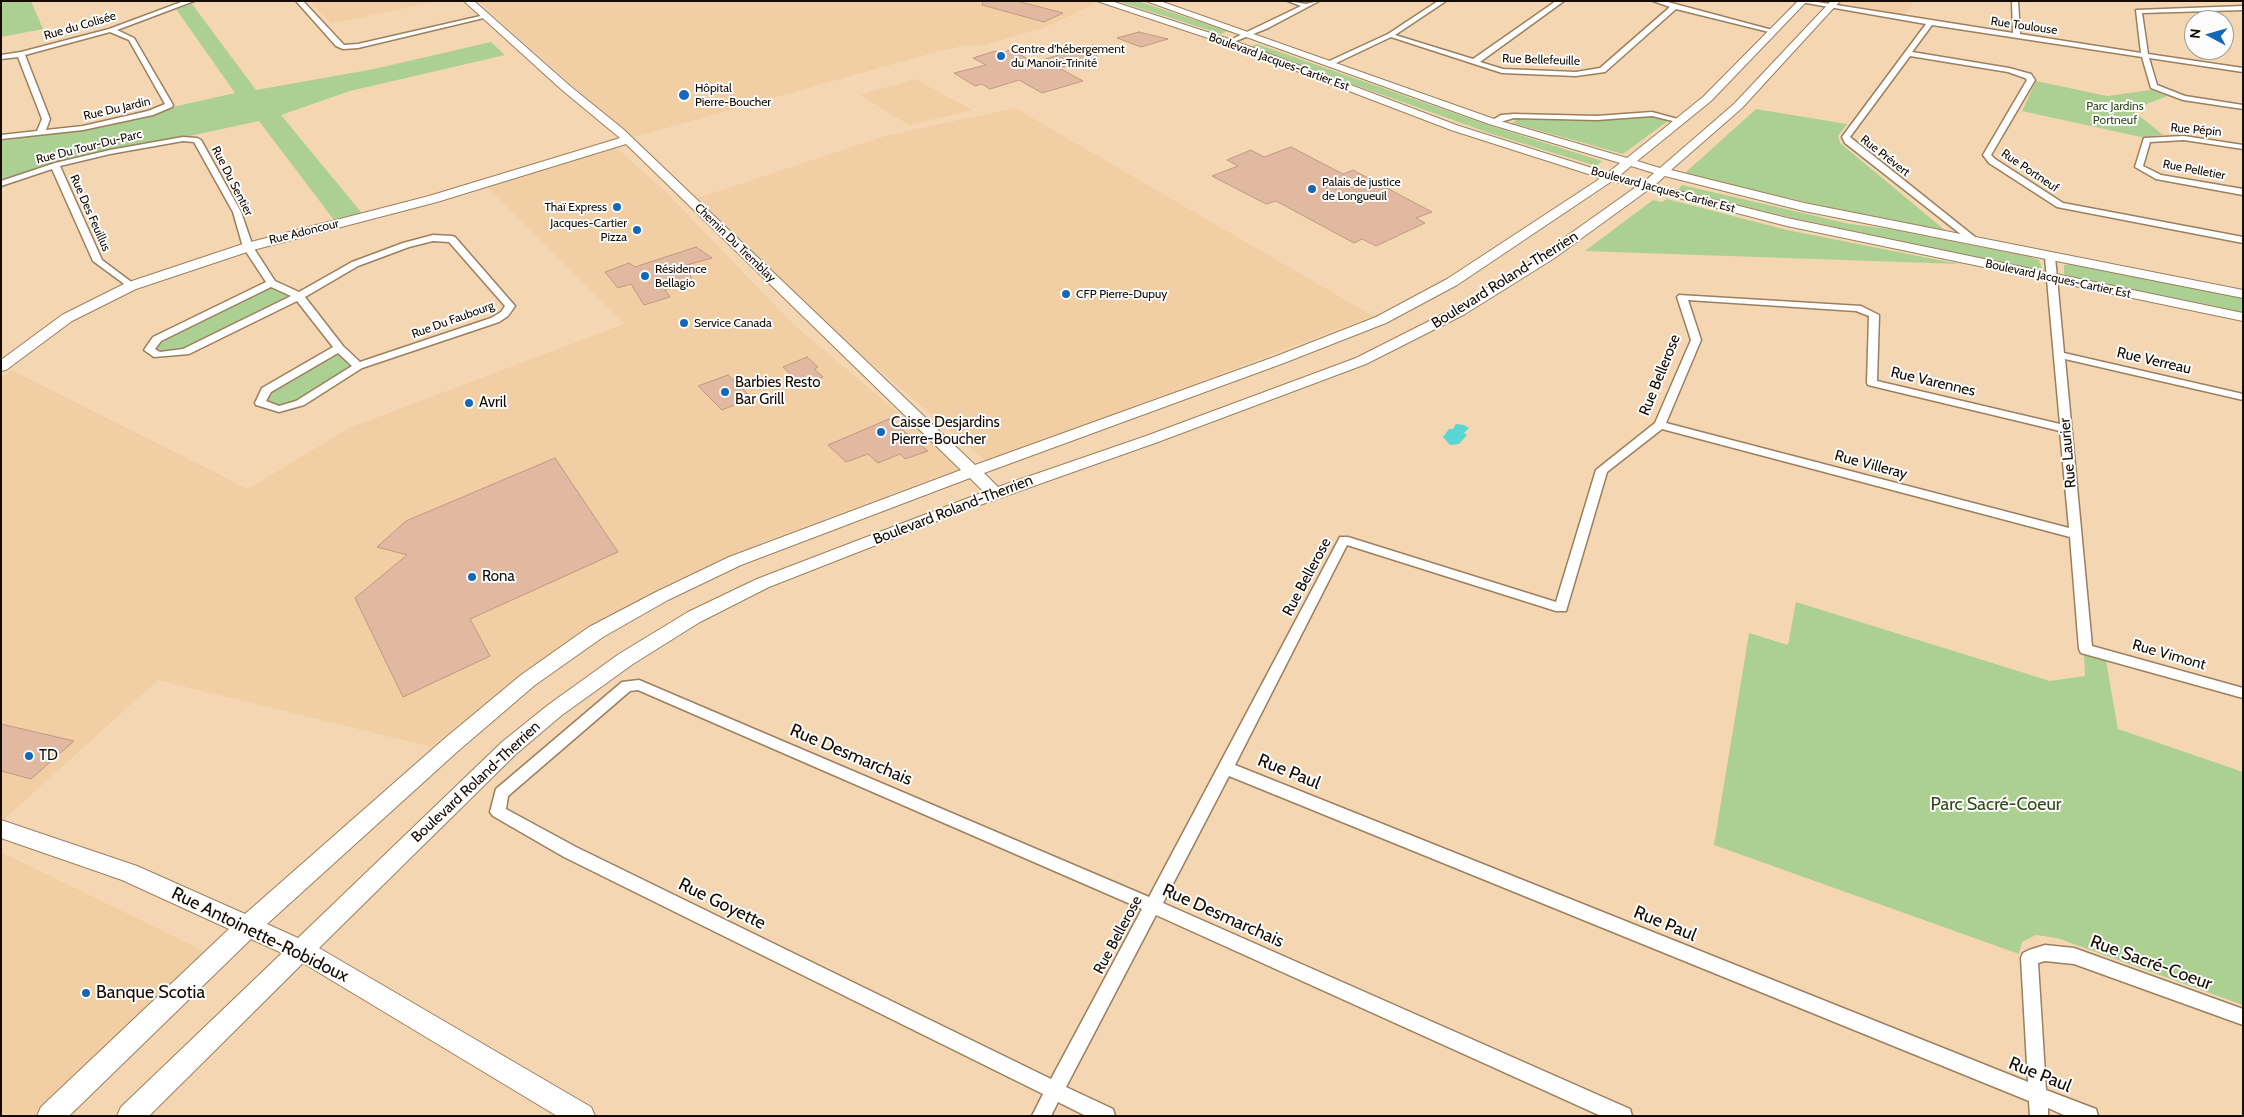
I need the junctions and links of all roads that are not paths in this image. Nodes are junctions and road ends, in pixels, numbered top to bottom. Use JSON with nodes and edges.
{"nodes":[{"id":1,"x":191,"y":1,"type":"edge"},
{"id":2,"x":299,"y":1,"type":"edge"},
{"id":3,"x":468,"y":1,"type":"edge"},
{"id":4,"x":1101,"y":1,"type":"edge"},
{"id":5,"x":1150,"y":1,"type":"edge"},
{"id":6,"x":1291,"y":1,"type":"edge"},
{"id":7,"x":1316,"y":1,"type":"edge"},
{"id":8,"x":1443,"y":1,"type":"edge"},
{"id":9,"x":1561,"y":1,"type":"edge"},
{"id":10,"x":1656,"y":1,"type":"edge"},
{"id":11,"x":2015,"y":1,"type":"edge"},
{"id":12,"x":1801,"y":2,"type":"edge"},
{"id":13,"x":1833,"y":4,"type":"edge"},
{"id":14,"x":1306,"y":6,"type":"junction"},
{"id":15,"x":1674,"y":7,"type":"junction"},
{"id":16,"x":2243,"y":8,"type":"edge"},
{"id":17,"x":485,"y":17,"type":"junction"},
{"id":18,"x":1930,"y":23,"type":"junction"},
{"id":19,"x":111,"y":30,"type":"junction"},
{"id":20,"x":1773,"y":31,"type":"junction"},
{"id":21,"x":1248,"y":34,"type":"junction"},
{"id":22,"x":1390,"y":35,"type":"junction"},
{"id":23,"x":2017,"y":37,"type":"junction"},
{"id":24,"x":1229,"y":42,"type":"junction"},
{"id":25,"x":1907,"y":53,"type":"junction"},
{"id":26,"x":21,"y":54,"type":"junction"},
{"id":27,"x":2145,"y":55,"type":"junction"},
{"id":28,"x":1,"y":56,"type":"edge"},
{"id":29,"x":1329,"y":63,"type":"junction"},
{"id":30,"x":1473,"y":63,"type":"junction"},
{"id":31,"x":2243,"y":70,"type":"edge"},
{"id":32,"x":2243,"y":107,"type":"edge"},
{"id":33,"x":1681,"y":121,"type":"junction"},
{"id":34,"x":1493,"y":122,"type":"junction"},
{"id":35,"x":40,"y":134,"type":"junction"},
{"id":36,"x":1,"y":137,"type":"edge"},
{"id":37,"x":183,"y":139,"type":"joint"},
{"id":38,"x":626,"y":140,"type":"junction"},
{"id":39,"x":2146,"y":140,"type":"joint"},
{"id":40,"x":2243,"y":147,"type":"edge"},
{"id":41,"x":1628,"y":163,"type":"junction"},
{"id":42,"x":55,"y":165,"type":"junction"},
{"id":43,"x":1664,"y":172,"type":"junction"},
{"id":44,"x":1610,"y":177,"type":"junction"},
{"id":45,"x":1,"y":184,"type":"edge"},
{"id":46,"x":1646,"y":186,"type":"junction"},
{"id":47,"x":2243,"y":192,"type":"edge"},
{"id":48,"x":2243,"y":240,"type":"edge"},
{"id":49,"x":1975,"y":241,"type":"junction"},
{"id":50,"x":248,"y":247,"type":"junction"},
{"id":51,"x":2050,"y":256,"type":"junction"},
{"id":52,"x":2052,"y":278,"type":"junction"},
{"id":53,"x":271,"y":283,"type":"junction"},
{"id":54,"x":131,"y":286,"type":"junction"},
{"id":55,"x":2243,"y":294,"type":"edge"},
{"id":56,"x":299,"y":296,"type":"junction"},
{"id":57,"x":1682,"y":297,"type":"joint"},
{"id":58,"x":2243,"y":317,"type":"edge"},
{"id":59,"x":339,"y":348,"type":"junction"},
{"id":60,"x":2059,"y":355,"type":"junction"},
{"id":61,"x":1,"y":366,"type":"edge"},
{"id":62,"x":358,"y":366,"type":"junction"},
{"id":63,"x":2243,"y":397,"type":"edge"},
{"id":64,"x":1660,"y":425,"type":"junction"},
{"id":65,"x":2066,"y":429,"type":"junction"},
{"id":66,"x":973,"y":471,"type":"junction"},
{"id":67,"x":995,"y":494,"type":"junction"},
{"id":68,"x":2075,"y":534,"type":"junction"},
{"id":69,"x":2086,"y":649,"type":"joint"},
{"id":70,"x":640,"y":686,"type":"joint"},
{"id":71,"x":2243,"y":693,"type":"edge"},
{"id":72,"x":1226,"y":768,"type":"junction"},
{"id":73,"x":1,"y":829,"type":"edge"},
{"id":74,"x":1152,"y":906,"type":"junction"},
{"id":75,"x":248,"y":926,"type":"junction"},
{"id":76,"x":300,"y":950,"type":"junction"},
{"id":77,"x":2243,"y":1017,"type":"edge"},
{"id":78,"x":1056,"y":1090,"type":"junction"},
{"id":79,"x":2039,"y":1096,"type":"junction"},
{"id":80,"x":50,"y":1116,"type":"edge"},
{"id":81,"x":130,"y":1116,"type":"edge"},
{"id":82,"x":582,"y":1116,"type":"edge"},
{"id":83,"x":1042,"y":1116,"type":"edge"},
{"id":84,"x":1106,"y":1116,"type":"edge"},
{"id":85,"x":1623,"y":1116,"type":"edge"},
{"id":86,"x":2039,"y":1116,"type":"edge"},
{"id":87,"x":2089,"y":1116,"type":"edge"}],
"edges":[{"from":1,"to":19,"type":"street","name":"Rue du Colisée"},
{"from":2,"to":17,"type":"street"},
{"from":3,"to":17,"type":"main road","name":"Chemin Du Tremblay"},
{"from":4,"to":24,"type":"main road","name":"Boulevard Jacques-Cartier Est"},
{"from":5,"to":21,"type":"main road","name":"Boulevard Jacques-Cartier Est"},
{"from":6,"to":14,"type":"street"},
{"from":7,"to":14,"type":"street"},
{"from":8,"to":22,"type":"street"},
{"from":9,"to":30,"type":"street"},
{"from":10,"to":15,"type":"street"},
{"from":11,"to":23,"type":"street"},
{"from":12,"to":13,"type":"street","name":"Rue Toulouse"},
{"from":12,"to":20,"type":"main road","name":"Boulevard Roland-Therrien"},
{"from":13,"to":18,"type":"street","name":"Rue Toulouse"},
{"from":13,"to":43,"type":"main road","name":"Boulevard Roland-Therrien"},
{"from":14,"to":21,"type":"street"},
{"from":15,"to":20,"type":"street"},
{"from":15,"to":30,"type":"street","name":"Rue Bellefeuille"},
{"from":16,"to":27,"type":"street"},
{"from":17,"to":38,"type":"main road","name":"Chemin Du Tremblay"},
{"from":18,"to":23,"type":"street","name":"Rue Toulouse"},
{"from":18,"to":25,"type":"street","name":"Rue Prévert"},
{"from":19,"to":26,"type":"street","name":"Rue du Colisée"},
{"from":19,"to":35,"type":"street","name":"Rue Du Jardin"},
{"from":20,"to":33,"type":"main road","name":"Boulevard Roland-Therrien"},
{"from":21,"to":24,"type":"street"},
{"from":21,"to":29,"type":"main road","name":"Boulevard Jacques-Cartier Est"},
{"from":22,"to":29,"type":"street"},
{"from":22,"to":30,"type":"street","name":"Rue Bellefeuille"},
{"from":23,"to":27,"type":"street","name":"Rue Toulouse"},
{"from":24,"to":44,"type":"main road","name":"Boulevard Jacques-Cartier Est"},
{"from":25,"to":48,"type":"street","name":"Rue Portneuf"},
{"from":25,"to":49,"type":"street","name":"Rue Prévert"},
{"from":26,"to":28,"type":"street","name":"Rue du Colisée"},
{"from":26,"to":35,"type":"street"},
{"from":27,"to":31,"type":"street","name":"Rue Toulouse"},
{"from":27,"to":32,"type":"street"},
{"from":29,"to":34,"type":"main road","name":"Boulevard Jacques-Cartier Est"},
{"from":33,"to":34,"type":"street"},
{"from":33,"to":41,"type":"main road","name":"Boulevard Roland-Therrien"},
{"from":34,"to":41,"type":"main road","name":"Boulevard Jacques-Cartier Est"},
{"from":35,"to":36,"type":"street","name":"Rue Du Jardin"},
{"from":37,"to":42,"type":"street","name":"Rue Du Tour-Du-Parc"},
{"from":37,"to":50,"type":"street","name":"Rue Du Sentier"},
{"from":38,"to":50,"type":"main road","name":"Rue Adoncour"},
{"from":38,"to":66,"type":"main road","name":"Chemin Du Tremblay"},
{"from":39,"to":40,"type":"street","name":"Rue Pépin"},
{"from":39,"to":47,"type":"street","name":"Rue Pelletier"},
{"from":41,"to":43,"type":"main road","name":"Boulevard Jacques-Cartier Est"},
{"from":41,"to":44,"type":"main road","name":"Boulevard Roland-Therrien"},
{"from":42,"to":45,"type":"street","name":"Rue Du Tour-Du-Parc"},
{"from":42,"to":54,"type":"street","name":"Rue Des Feuillus"},
{"from":43,"to":46,"type":"main road","name":"Boulevard Roland-Therrien"},
{"from":43,"to":49,"type":"main road","name":"Boulevard Jacques-Cartier Est"},
{"from":44,"to":46,"type":"main road","name":"Boulevard Jacques-Cartier Est"},
{"from":44,"to":66,"type":"main road","name":"Boulevard Roland-Therrien"},
{"from":46,"to":52,"type":"main road","name":"Boulevard Jacques-Cartier Est"},
{"from":46,"to":67,"type":"main road","name":"Boulevard Roland-Therrien"},
{"from":49,"to":51,"type":"main road","name":"Boulevard Jacques-Cartier Est"},
{"from":50,"to":53,"type":"street"},
{"from":50,"to":54,"type":"main road","name":"Rue Adoncour"},
{"from":51,"to":52,"type":"street","name":"Rue Laurier"},
{"from":51,"to":55,"type":"main road","name":"Boulevard Jacques-Cartier Est"},
{"from":52,"to":58,"type":"main road","name":"Boulevard Jacques-Cartier Est"},
{"from":52,"to":60,"type":"street","name":"Rue Laurier"},
{"from":53,"to":56,"type":"street"},
{"from":53,"to":56,"type":"street","name":"Rue Du Faubourg"},
{"from":54,"to":61,"type":"main road","name":"Rue Adoncour"},
{"from":56,"to":59,"type":"street"},
{"from":56,"to":62,"type":"street","name":"Rue Du Faubourg"},
{"from":57,"to":64,"type":"street","name":"Rue Bellerose"},
{"from":57,"to":65,"type":"street","name":"Rue Varennes"},
{"from":59,"to":62,"type":"street"},
{"from":59,"to":62,"type":"street","name":"Rue Du Faubourg"},
{"from":60,"to":63,"type":"street","name":"Rue Verreau"},
{"from":60,"to":65,"type":"street","name":"Rue Laurier"},
{"from":64,"to":68,"type":"street","name":"Rue Villeray"},
{"from":64,"to":72,"type":"street","name":"Rue Bellerose"},
{"from":65,"to":68,"type":"street","name":"Rue Laurier"},
{"from":66,"to":67,"type":"main road","name":"Chemin Du Tremblay"},
{"from":66,"to":75,"type":"main road","name":"Boulevard Roland-Therrien"},
{"from":67,"to":76,"type":"main road","name":"Boulevard Roland-Therrien"},
{"from":68,"to":69,"type":"street","name":"Rue Laurier"},
{"from":69,"to":71,"type":"street","name":"Rue Vimont"},
{"from":70,"to":74,"type":"street","name":"Rue Desmarchais"},
{"from":70,"to":78,"type":"street","name":"Rue Goyette"},
{"from":72,"to":74,"type":"street","name":"Rue Bellerose"},
{"from":72,"to":79,"type":"street","name":"Rue Paul"},
{"from":73,"to":75,"type":"main road","name":"Rue Antoinette-Robidoux"},
{"from":74,"to":78,"type":"street","name":"Rue Bellerose"},
{"from":74,"to":85,"type":"street","name":"Rue Desmarchais"},
{"from":75,"to":76,"type":"main road","name":"Rue Antoinette-Robidoux"},
{"from":75,"to":80,"type":"main road","name":"Boulevard Roland-Therrien"},
{"from":76,"to":81,"type":"main road","name":"Boulevard Roland-Therrien"},
{"from":76,"to":82,"type":"main road","name":"Rue Antoinette-Robidoux"},
{"from":77,"to":79,"type":"street","name":"Rue Sacré-Coeur"},
{"from":78,"to":83,"type":"street","name":"Rue Bellerose"},
{"from":78,"to":84,"type":"street","name":"Rue Goyette"},
{"from":79,"to":86,"type":"street"},
{"from":79,"to":87,"type":"street","name":"Rue Paul"}]}
